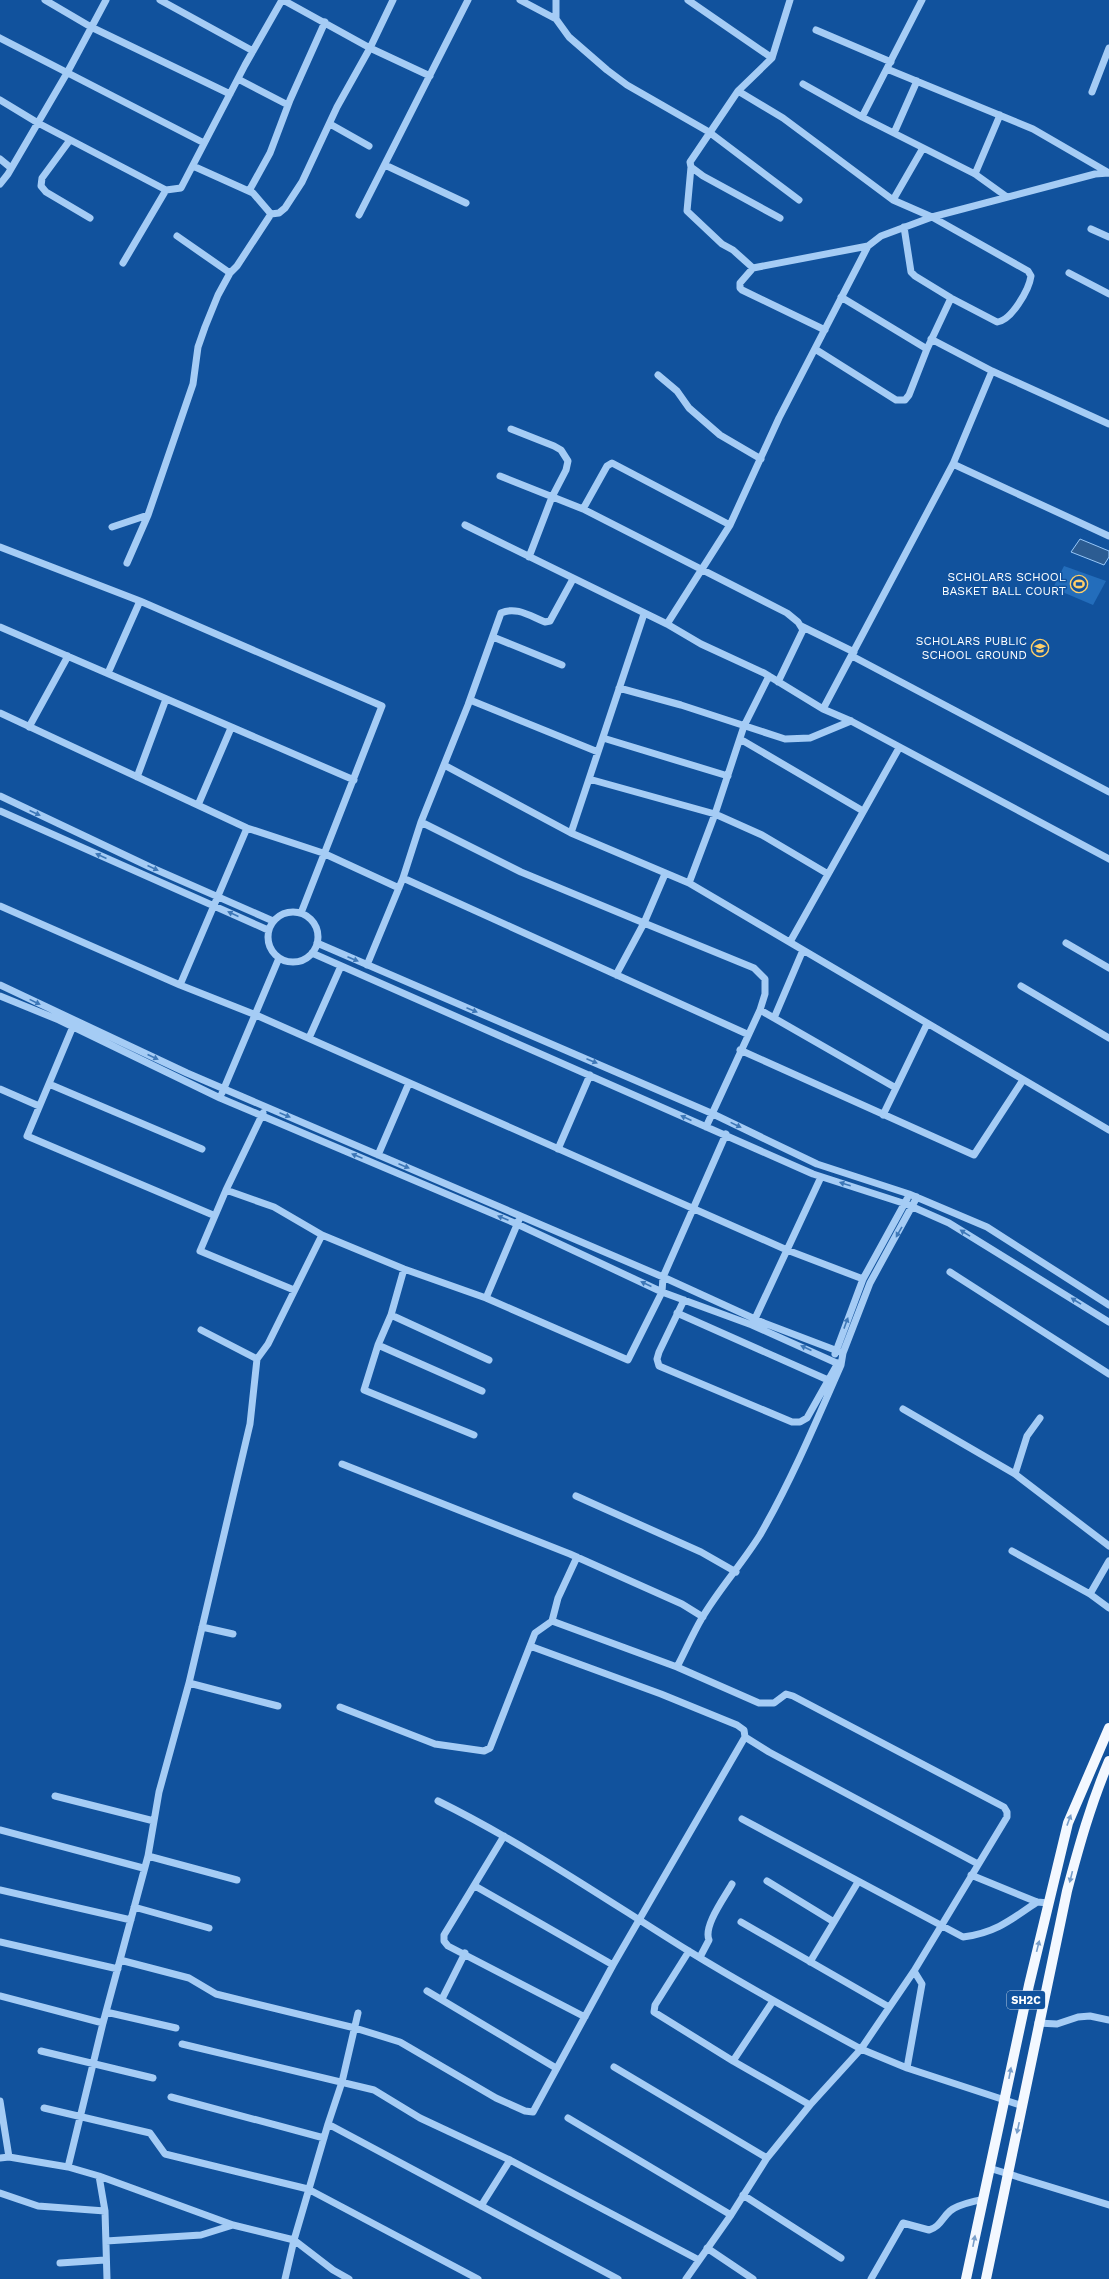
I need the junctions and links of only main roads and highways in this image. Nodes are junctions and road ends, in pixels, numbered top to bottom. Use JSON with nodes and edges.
{"nodes":[{"id":1,"x":1109,"y":1728,"type":"edge"},
{"id":2,"x":1109,"y":1761,"type":"edge"},
{"id":3,"x":966,"y":2279,"type":"edge"},
{"id":4,"x":986,"y":2279,"type":"edge"}],
"edges":[{"from":3,"to":1,"type":"main road","number":"SH2C","one_way":true},
{"from":2,"to":4,"type":"main road","number":"SH2C","one_way":true}]}
